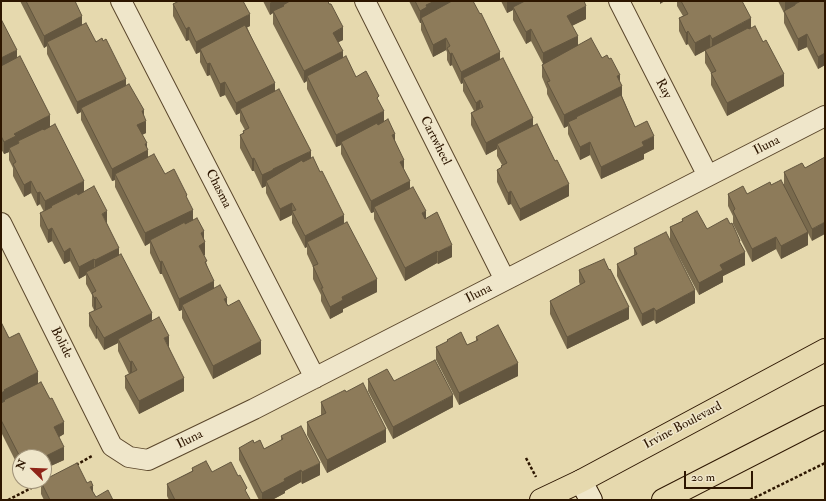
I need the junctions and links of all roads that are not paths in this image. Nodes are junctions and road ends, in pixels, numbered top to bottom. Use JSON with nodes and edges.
{"nodes":[{"id":1,"x":121,"y":1,"type":"edge"},
{"id":2,"x":365,"y":1,"type":"edge"},
{"id":3,"x":619,"y":1,"type":"edge"},
{"id":4,"x":825,"y":116,"type":"edge"},
{"id":5,"x":708,"y":176,"type":"junction"},
{"id":6,"x":1,"y":223,"type":"edge"},
{"id":7,"x":505,"y":280,"type":"junction"},
{"id":8,"x":825,"y":350,"type":"edge"},
{"id":9,"x":315,"y":378,"type":"junction"},
{"id":10,"x":825,"y":416,"type":"edge"},
{"id":11,"x":121,"y":452,"type":"joint"},
{"id":12,"x":581,"y":481,"type":"junction"},
{"id":13,"x":541,"y":500,"type":"edge"},
{"id":14,"x":591,"y":500,"type":"edge"},
{"id":15,"x":663,"y":500,"type":"edge"}],
"edges":[{"from":1,"to":9,"type":"street","name":"Chasma"},
{"from":2,"to":7,"type":"street","name":"Cartwheel"},
{"from":3,"to":5,"type":"street","name":"Ray"},
{"from":4,"to":5,"type":"street","name":"Iluna"},
{"from":5,"to":7,"type":"street","name":"Iluna"},
{"from":6,"to":11,"type":"street","name":"Bolide"},
{"from":7,"to":9,"type":"street","name":"Iluna"},
{"from":8,"to":12,"type":"main road","name":"Irvine Boulevard"},
{"from":9,"to":11,"type":"street","name":"Iluna"},
{"from":10,"to":15,"type":"main road"},
{"from":12,"to":13,"type":"main road","name":"Irvine Boulevard"},
{"from":12,"to":14,"type":"street"}]}
